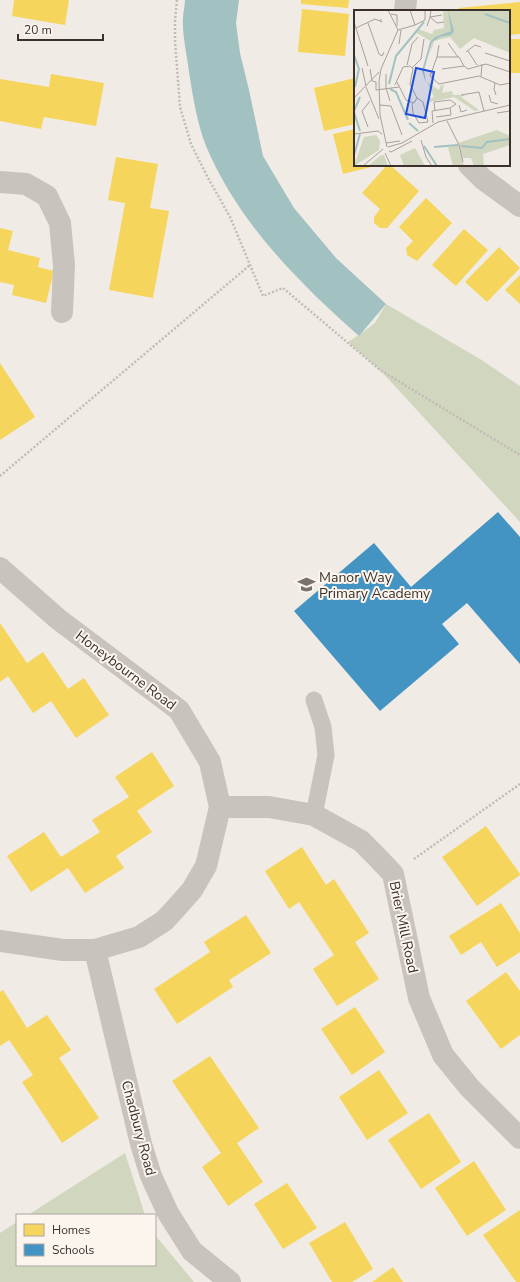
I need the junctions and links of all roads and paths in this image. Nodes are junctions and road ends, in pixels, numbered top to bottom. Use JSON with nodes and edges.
{"nodes":[{"id":1,"x":177,"y":0,"type":"edge"},
{"id":2,"x":406,"y":0,"type":"edge"},
{"id":3,"x":405,"y":10,"type":"edge"},
{"id":4,"x":470,"y":166,"type":"edge"},
{"id":5,"x":0,"y":182,"type":"edge"},
{"id":6,"x":520,"y":206,"type":"edge"},
{"id":7,"x":250,"y":265,"type":"junction"},
{"id":8,"x":62,"y":312,"type":"dead end"},
{"id":9,"x":520,"y":454,"type":"edge"},
{"id":10,"x":0,"y":476,"type":"edge"},
{"id":11,"x":0,"y":568,"type":"edge"},
{"id":12,"x":314,"y":700,"type":"dead end"},
{"id":13,"x":520,"y":784,"type":"edge"},
{"id":14,"x":220,"y":807,"type":"junction"},
{"id":15,"x":314,"y":815,"type":"junction"},
{"id":16,"x":393,"y":874,"type":"junction"},
{"id":17,"x":0,"y":941,"type":"edge"},
{"id":18,"x":95,"y":950,"type":"junction"},
{"id":19,"x":520,"y":1138,"type":"edge"},
{"id":20,"x":230,"y":1282,"type":"edge"}],
"edges":[{"from":1,"to":7,"type":"path"},
{"from":2,"to":3,"type":"street"},
{"from":4,"to":6,"type":"street"},
{"from":5,"to":8,"type":"street"},
{"from":7,"to":9,"type":"path"},
{"from":7,"to":10,"type":"path"},
{"from":11,"to":14,"type":"street","name":"Honeybourne Road"},
{"from":12,"to":15,"type":"lane"},
{"from":13,"to":16,"type":"path"},
{"from":14,"to":15,"type":"street","name":"Brier Mill Road"},
{"from":14,"to":18,"type":"street","name":"Honeybourne Road"},
{"from":15,"to":16,"type":"street","name":"Brier Mill Road"},
{"from":16,"to":19,"type":"street","name":"Brier Mill Road"},
{"from":17,"to":18,"type":"street","name":"Honeybourne Road"},
{"from":18,"to":20,"type":"street","name":"Chadbury Road"}]}
